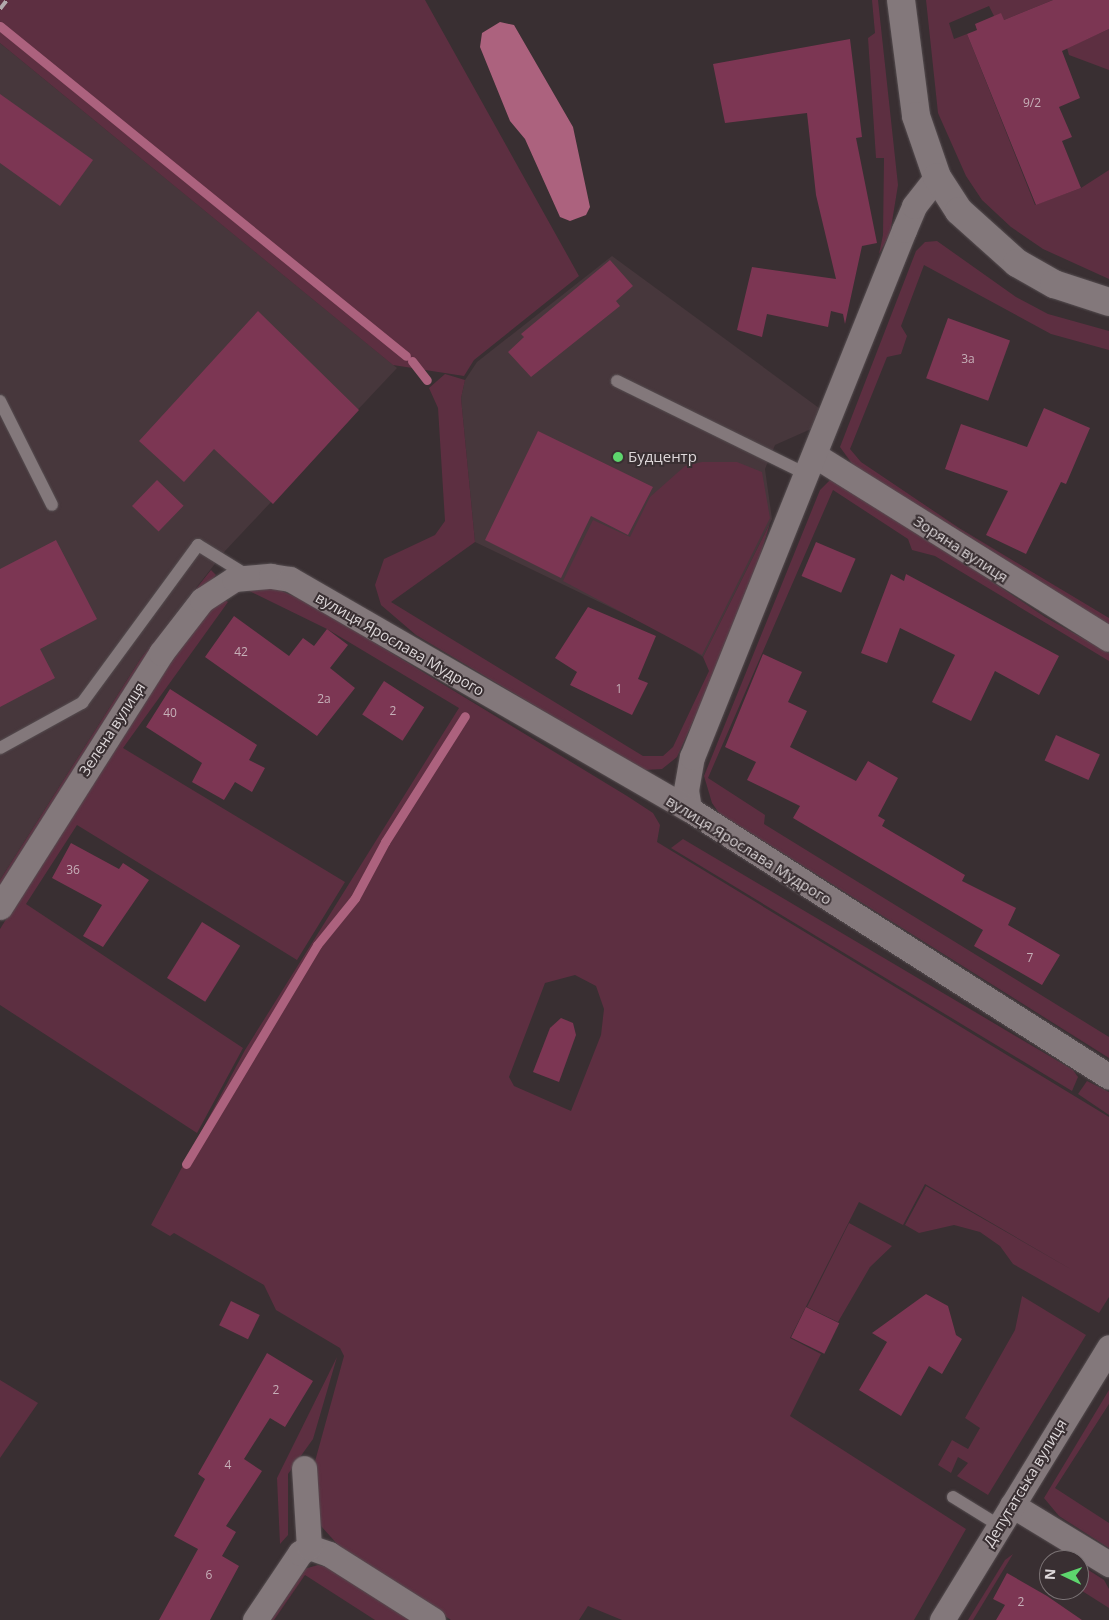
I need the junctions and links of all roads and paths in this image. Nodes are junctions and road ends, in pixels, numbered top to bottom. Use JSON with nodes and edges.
{"nodes":[{"id":1,"x":901,"y":0,"type":"edge"},
{"id":2,"x":937,"y":177,"type":"junction"},
{"id":3,"x":1109,"y":302,"type":"edge"},
{"id":4,"x":618,"y":381,"type":"dead end"},
{"id":5,"x":0,"y":401,"type":"edge"},
{"id":6,"x":812,"y":466,"type":"junction"},
{"id":7,"x":52,"y":505,"type":"dead end"},
{"id":8,"x":247,"y":576,"type":"junction"},
{"id":9,"x":1109,"y":639,"type":"edge"},
{"id":10,"x":0,"y":748,"type":"edge"},
{"id":11,"x":689,"y":809,"type":"junction"},
{"id":12,"x":0,"y":906,"type":"edge"},
{"id":13,"x":1109,"y":1077,"type":"edge"},
{"id":14,"x":1109,"y":1347,"type":"edge"},
{"id":15,"x":304,"y":1468,"type":"dead end"},
{"id":16,"x":953,"y":1497,"type":"dead end"},
{"id":17,"x":1006,"y":1515,"type":"junction"},
{"id":18,"x":309,"y":1547,"type":"junction"},
{"id":19,"x":1109,"y":1564,"type":"edge"},
{"id":20,"x":255,"y":1620,"type":"edge"},
{"id":21,"x":433,"y":1620,"type":"edge"},
{"id":22,"x":942,"y":1620,"type":"edge"}],
"edges":[{"from":1,"to":2,"type":"street"},
{"from":2,"to":3,"type":"street"},
{"from":2,"to":6,"type":"street"},
{"from":4,"to":6,"type":"lane"},
{"from":5,"to":7,"type":"lane"},
{"from":6,"to":9,"type":"street","name":"Зоряна вулиця"},
{"from":6,"to":11,"type":"street"},
{"from":8,"to":10,"type":"lane"},
{"from":8,"to":11,"type":"street","name":"вулиця Ярослава Мудрого"},
{"from":8,"to":12,"type":"street","name":"Зелена вулиця"},
{"from":11,"to":13,"type":"street","name":"вулиця Ярослава Мудрого"},
{"from":14,"to":17,"type":"street","name":"Депутатська вулиця"},
{"from":15,"to":18,"type":"street"},
{"from":16,"to":17,"type":"lane"},
{"from":17,"to":19,"type":"street"},
{"from":17,"to":22,"type":"street","name":"Депутатська вулиця"},
{"from":18,"to":20,"type":"street"},
{"from":18,"to":21,"type":"street"}]}
